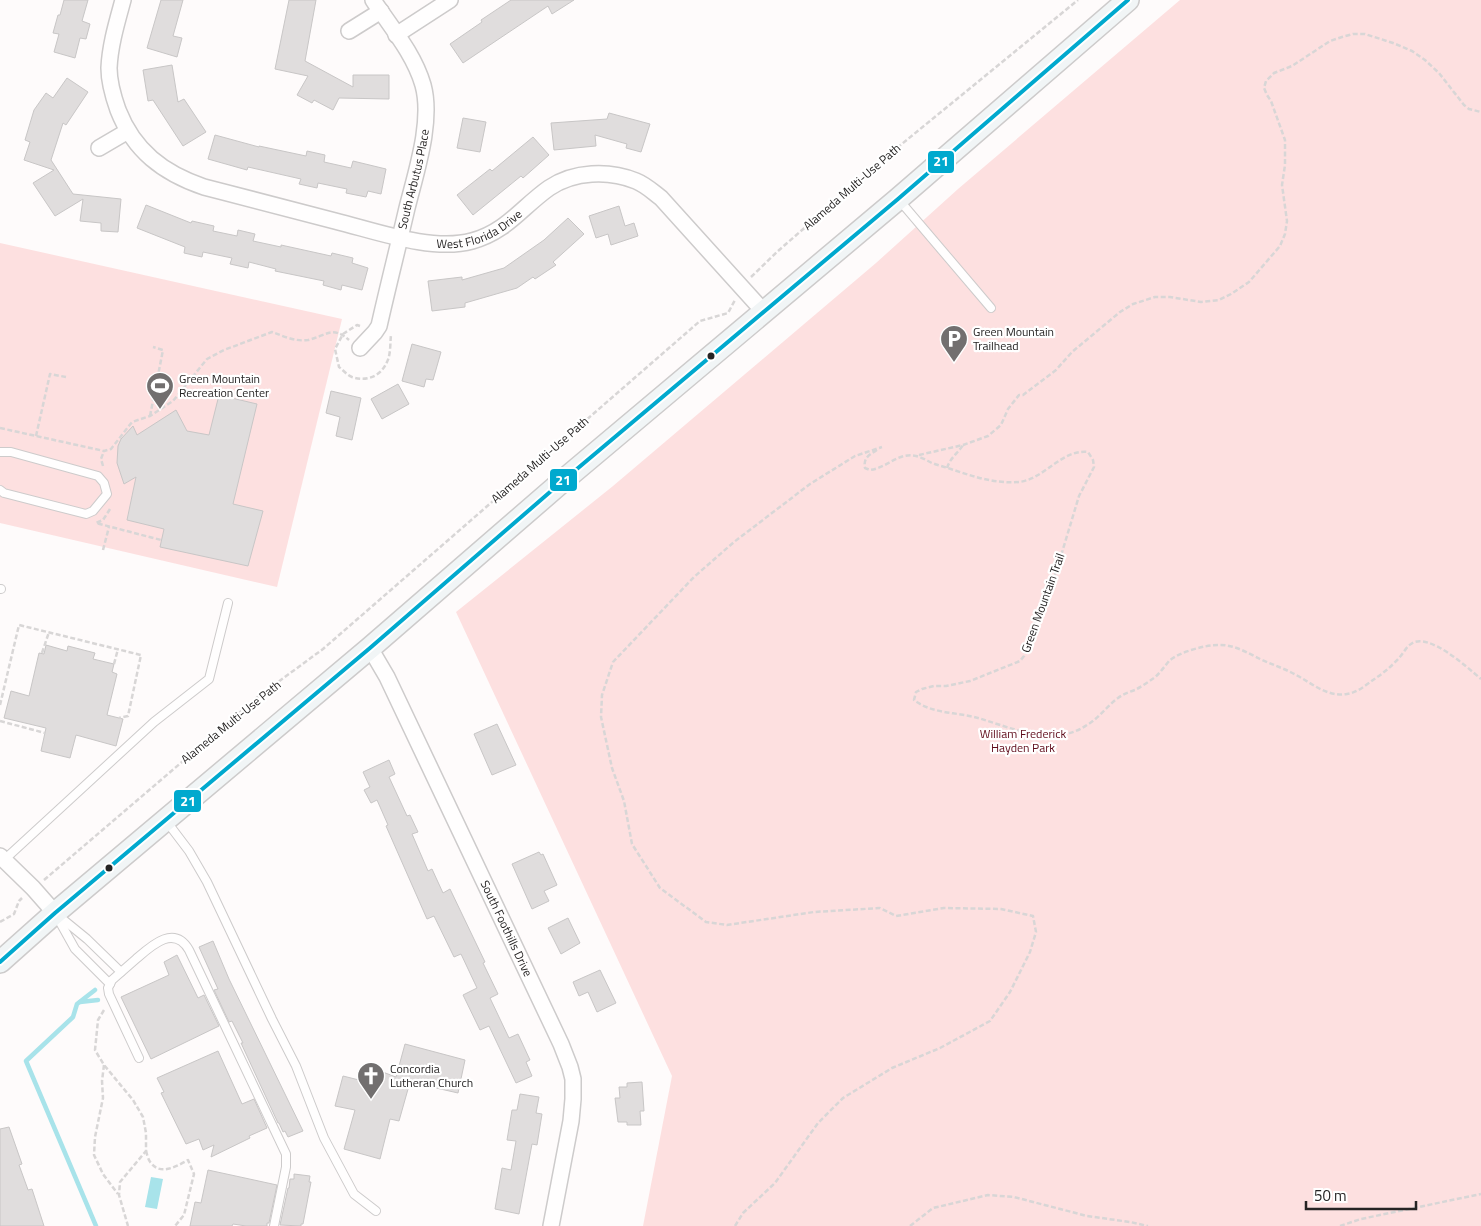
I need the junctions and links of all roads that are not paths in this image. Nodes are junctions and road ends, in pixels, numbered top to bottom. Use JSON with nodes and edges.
{"nodes":[{"id":1,"x":123,"y":0,"type":"edge"},
{"id":2,"x":450,"y":0,"type":"edge"},
{"id":3,"x":1128,"y":0,"type":"edge"},
{"id":4,"x":377,"y":6,"type":"edge"},
{"id":5,"x":349,"y":31,"type":"dead end"},
{"id":6,"x":396,"y":35,"type":"junction"},
{"id":7,"x":128,"y":131,"type":"junction"},
{"id":8,"x":100,"y":148,"type":"dead end"},
{"id":9,"x":898,"y":199,"type":"junction"},
{"id":10,"x":400,"y":237,"type":"junction"},
{"id":11,"x":991,"y":308,"type":"dead end"},
{"id":12,"x":764,"y":312,"type":"junction"},
{"id":13,"x":360,"y":348,"type":"road end"},
{"id":14,"x":0,"y":452,"type":"edge"},
{"id":15,"x":1,"y":493,"type":"edge"},
{"id":16,"x":228,"y":603,"type":"dead end"},
{"id":17,"x":370,"y":648,"type":"junction"},
{"id":18,"x":166,"y":820,"type":"junction"},
{"id":19,"x":2,"y":858,"type":"edge"},
{"id":20,"x":55,"y":913,"type":"junction"},
{"id":21,"x":0,"y":962,"type":"edge"},
{"id":22,"x":122,"y":972,"type":"junction"},
{"id":23,"x":110,"y":984,"type":"junction"},
{"id":24,"x":139,"y":1058,"type":"dead end"},
{"id":25,"x":376,"y":1211,"type":"dead end"},
{"id":26,"x":274,"y":1226,"type":"edge"},
{"id":27,"x":551,"y":1226,"type":"edge"}],
"edges":[{"from":1,"to":7,"type":"street","name":"West Florida Drive"},
{"from":2,"to":6,"type":"street"},
{"from":3,"to":9,"type":"main road"},
{"from":4,"to":5,"type":"street","name":"South Arbutus Place"},
{"from":4,"to":6,"type":"street","name":"South Arbutus Place"},
{"from":6,"to":10,"type":"street","name":"South Arbutus Place"},
{"from":7,"to":8,"type":"street"},
{"from":7,"to":10,"type":"street","name":"West Florida Drive"},
{"from":9,"to":11,"type":"lane"},
{"from":9,"to":12,"type":"main road"},
{"from":10,"to":12,"type":"street","name":"West Florida Drive"},
{"from":10,"to":13,"type":"street","name":"South Arbutus Place"},
{"from":12,"to":17,"type":"main road"},
{"from":14,"to":15,"type":"lane"},
{"from":16,"to":19,"type":"lane"},
{"from":17,"to":18,"type":"main road"},
{"from":17,"to":27,"type":"street","name":"South Foothills Drive"},
{"from":18,"to":20,"type":"main road"},
{"from":18,"to":25,"type":"lane"},
{"from":19,"to":20,"type":"street"},
{"from":20,"to":21,"type":"main road"},
{"from":20,"to":22,"type":"lane"},
{"from":20,"to":23,"type":"lane"},
{"from":22,"to":23,"type":"lane"},
{"from":22,"to":26,"type":"lane"},
{"from":23,"to":24,"type":"lane"}]}
